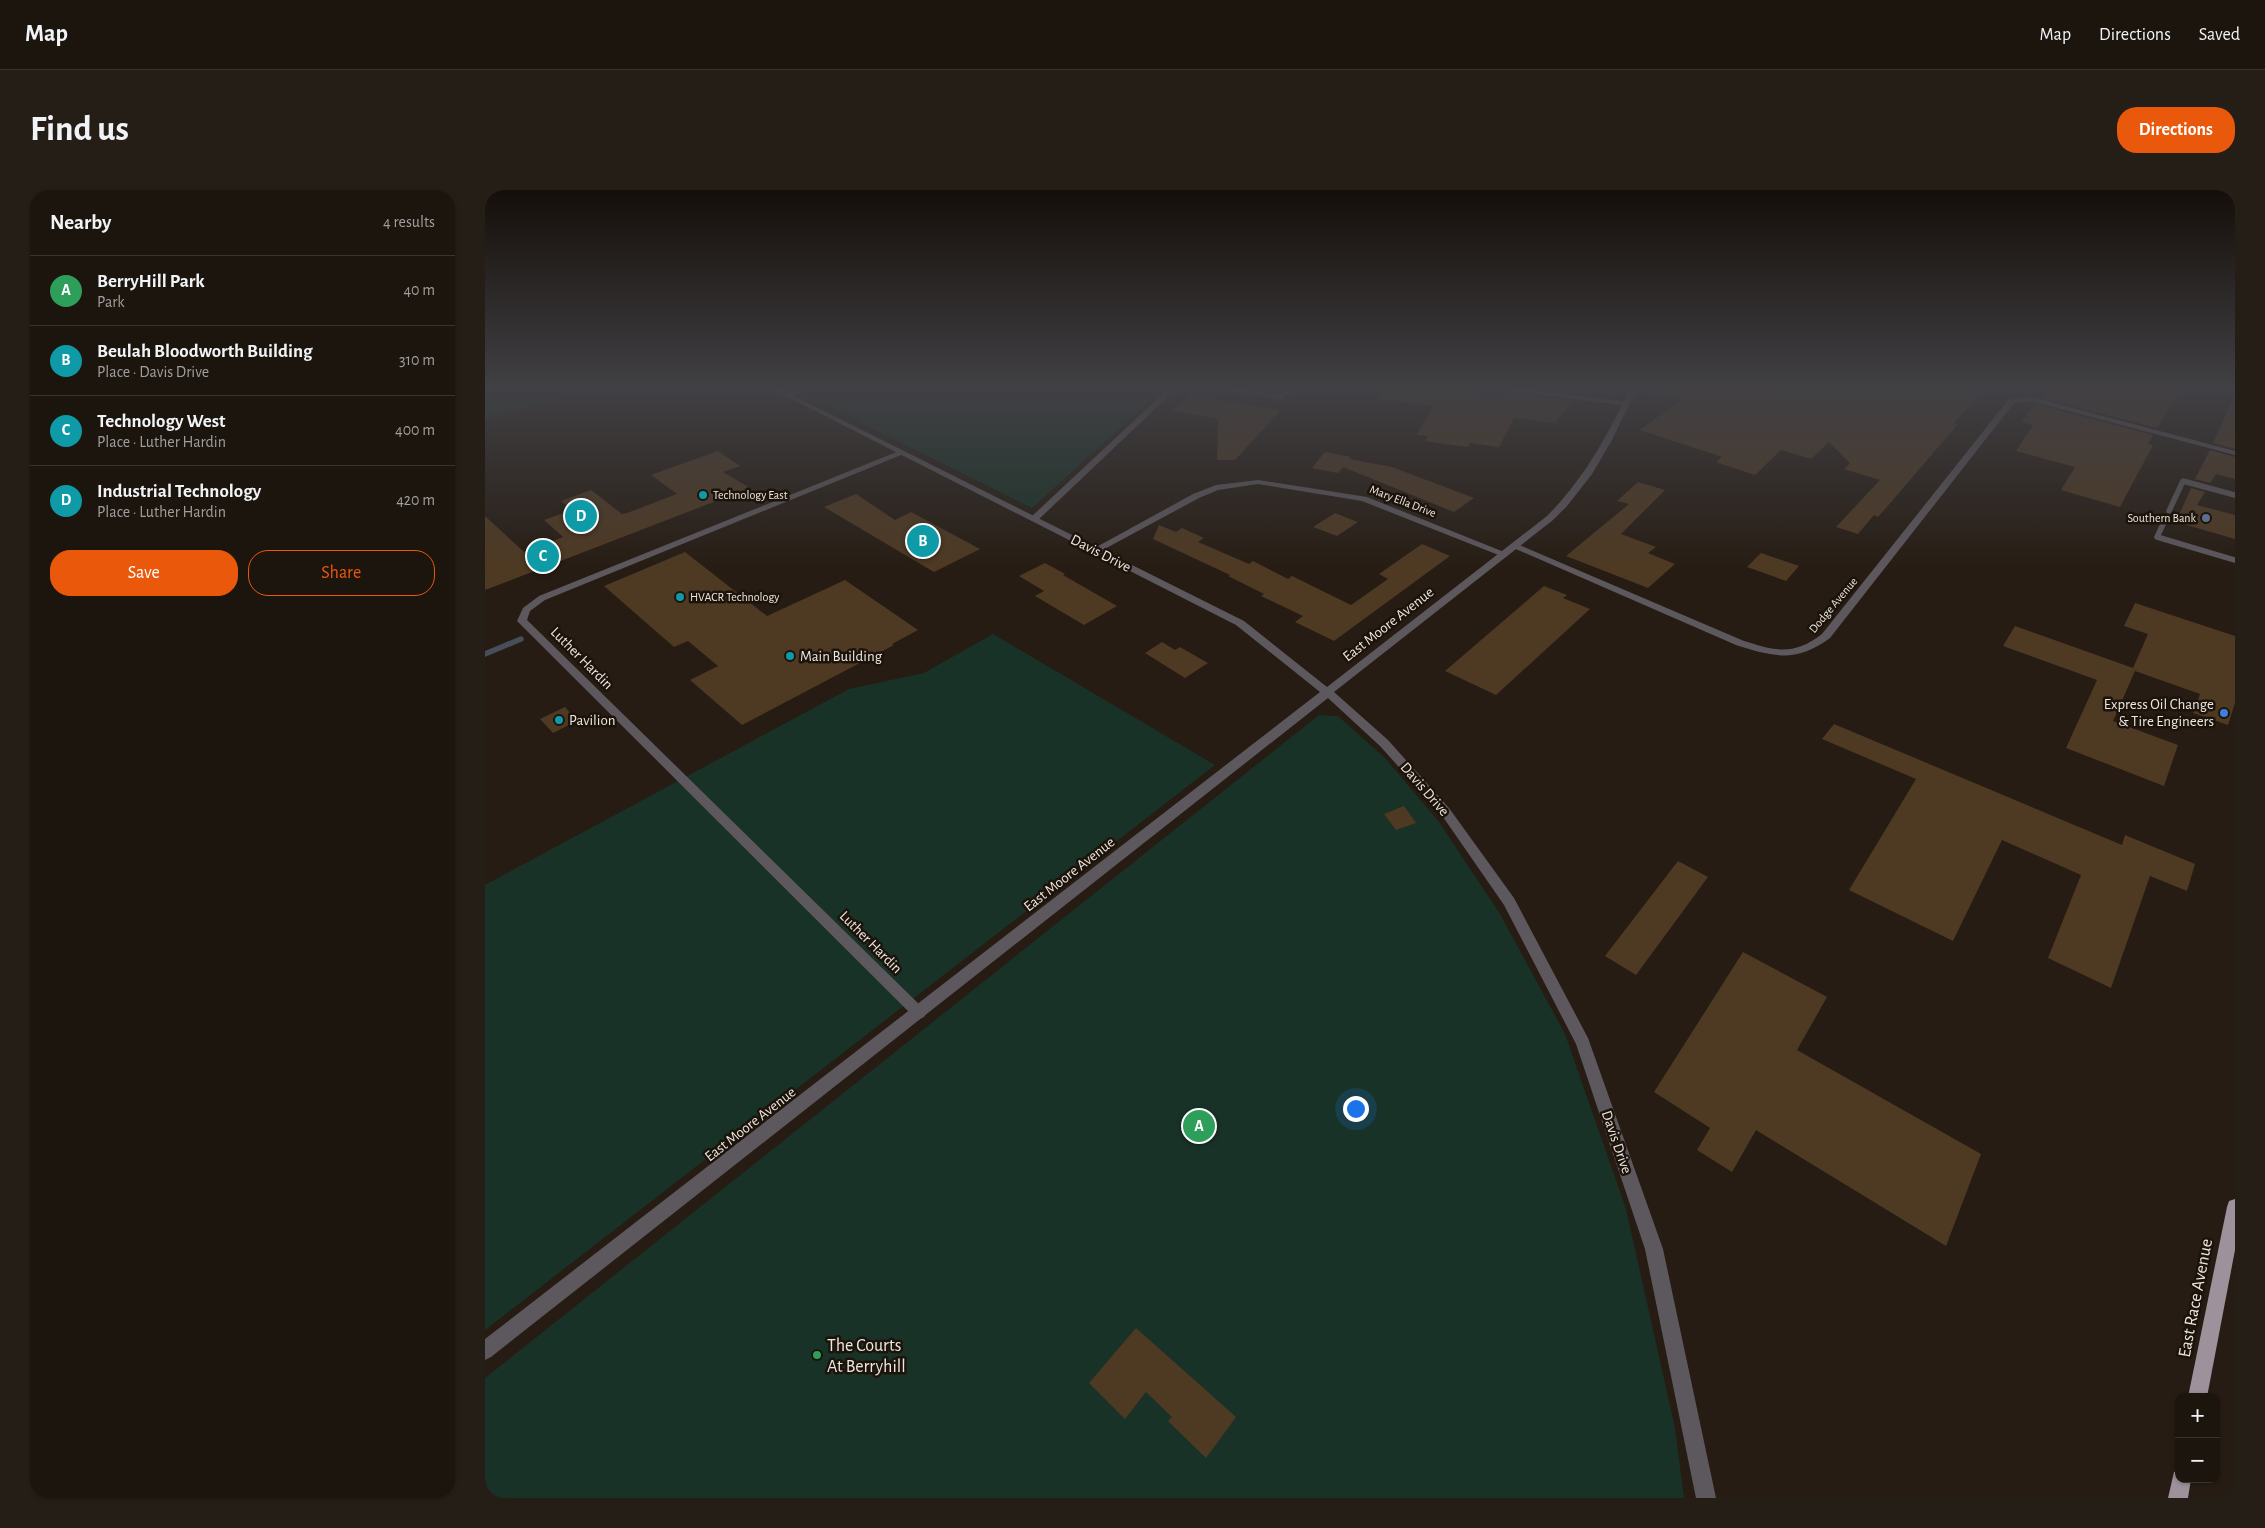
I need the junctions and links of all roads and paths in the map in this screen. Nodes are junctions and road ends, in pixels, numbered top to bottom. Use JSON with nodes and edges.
{"nodes":[{"id":1,"x":894,"y":449,"type":"edge"},
{"id":2,"x":1108,"y":449,"type":"edge"},
{"id":3,"x":1600,"y":449,"type":"edge"},
{"id":4,"x":1973,"y":449,"type":"edge"},
{"id":5,"x":2220,"y":449,"type":"edge"},
{"id":6,"x":902,"y":453,"type":"junction"},
{"id":7,"x":2235,"y":453,"type":"edge"},
{"id":8,"x":2203,"y":486,"type":"joint"},
{"id":9,"x":2235,"y":495,"type":"edge"},
{"id":10,"x":2167,"y":515,"type":"joint"},
{"id":11,"x":1034,"y":519,"type":"junction"},
{"id":12,"x":2157,"y":537,"type":"joint"},
{"id":13,"x":1096,"y":550,"type":"junction"},
{"id":14,"x":1509,"y":550,"type":"junction"},
{"id":15,"x":2235,"y":560,"type":"edge"},
{"id":16,"x":1326,"y":693,"type":"junction"},
{"id":17,"x":919,"y":1013,"type":"junction"},
{"id":18,"x":2235,"y":1208,"type":"edge"},
{"id":19,"x":485,"y":1351,"type":"edge"},
{"id":20,"x":2198,"y":1393,"type":"edge"},
{"id":21,"x":2180,"y":1483,"type":"edge"},
{"id":22,"x":1706,"y":1498,"type":"edge"},
{"id":23,"x":2178,"y":1498,"type":"edge"}],
"edges":[{"from":1,"to":6,"type":"street","name":"Davis Drive"},
{"from":2,"to":11,"type":"street"},
{"from":3,"to":14,"type":"street","name":"East Moore Avenue"},
{"from":4,"to":14,"type":"street","name":"Dodge Avenue"},
{"from":5,"to":7,"type":"street","name":"Dodge Avenue"},
{"from":6,"to":11,"type":"street","name":"Davis Drive"},
{"from":6,"to":17,"type":"street","name":"Luther Hardin"},
{"from":8,"to":9,"type":"lane"},
{"from":8,"to":10,"type":"lane"},
{"from":10,"to":12,"type":"lane"},
{"from":11,"to":13,"type":"street","name":"Davis Drive"},
{"from":12,"to":15,"type":"lane"},
{"from":13,"to":14,"type":"street","name":"Mary Ella Drive"},
{"from":13,"to":16,"type":"street","name":"Davis Drive"},
{"from":14,"to":16,"type":"street","name":"East Moore Avenue"},
{"from":16,"to":17,"type":"street","name":"East Moore Avenue"},
{"from":16,"to":22,"type":"street","name":"Davis Drive"},
{"from":17,"to":19,"type":"street","name":"East Moore Avenue"},
{"from":18,"to":20,"type":"main road","name":"East Race Avenue"},
{"from":21,"to":23,"type":"main road"}]}
